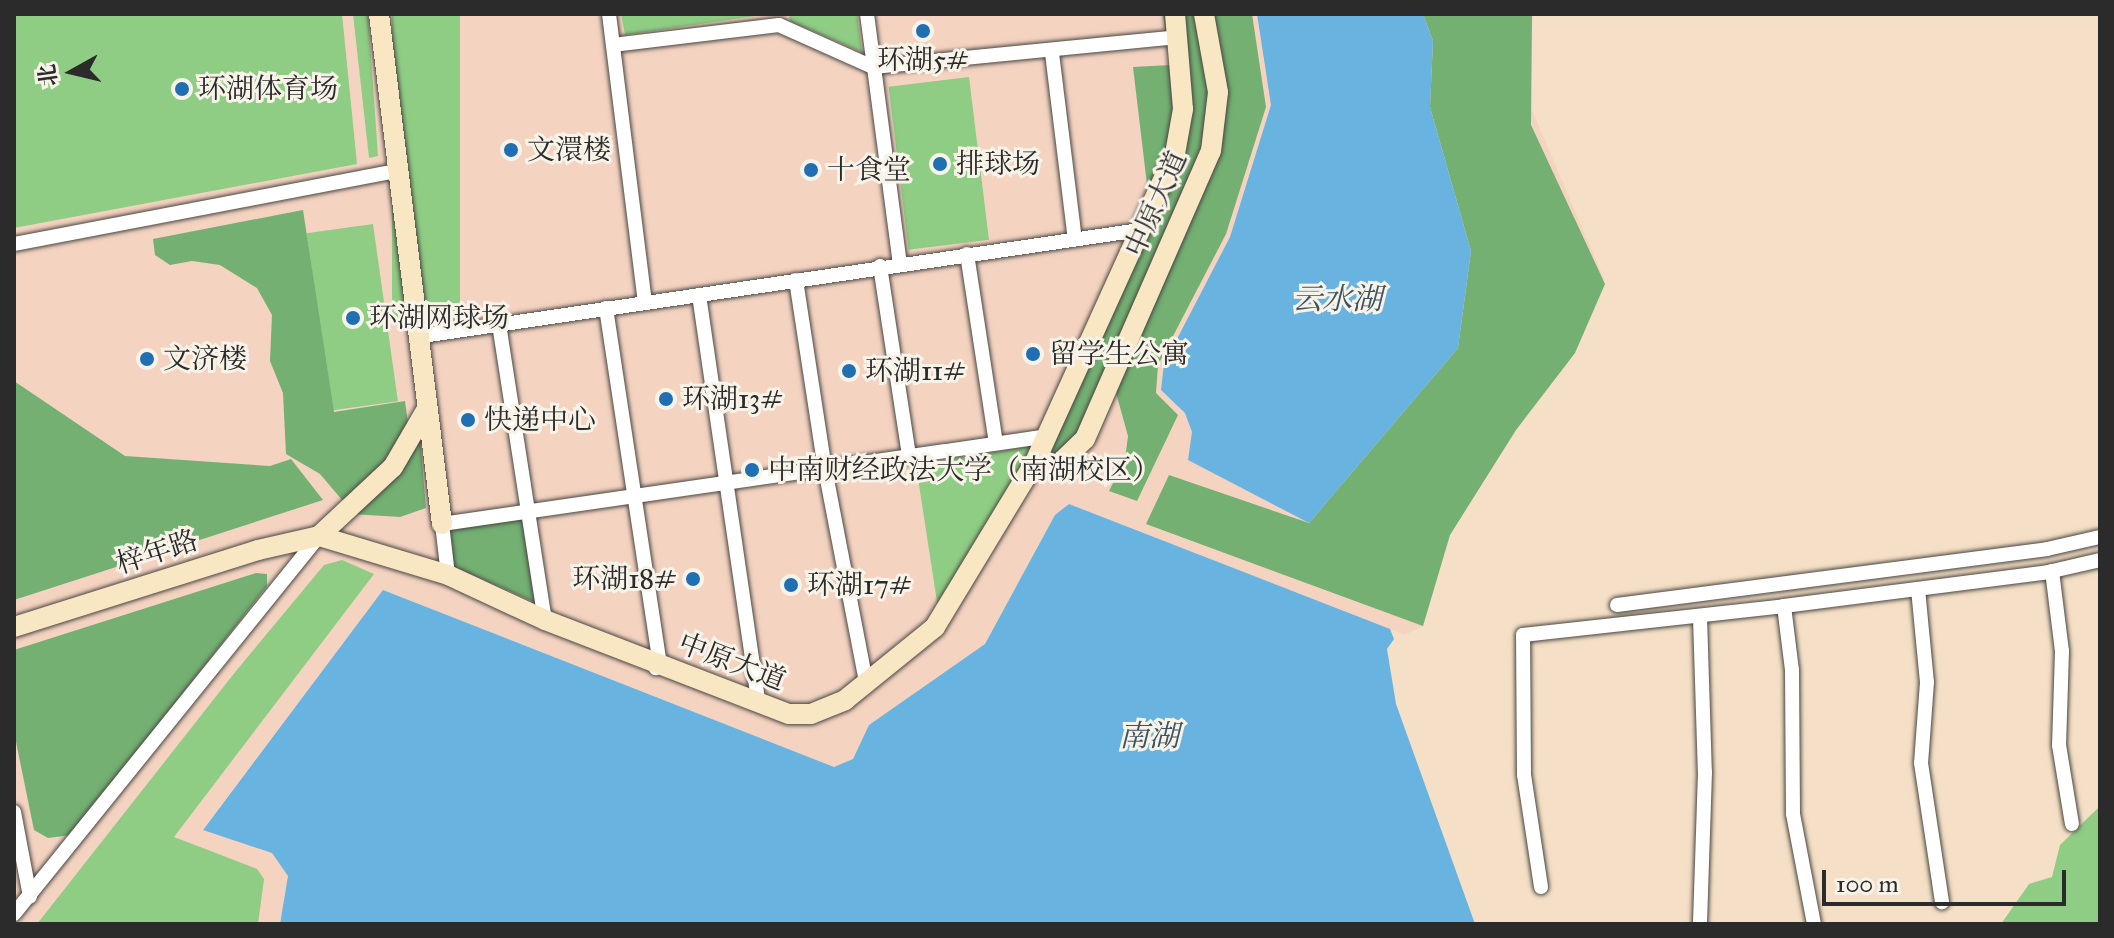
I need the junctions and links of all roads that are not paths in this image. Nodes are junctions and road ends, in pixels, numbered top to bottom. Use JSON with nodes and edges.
{"nodes":[{"id":1,"x":379,"y":14,"type":"edge"},
{"id":2,"x":609,"y":14,"type":"edge"},
{"id":3,"x":867,"y":14,"type":"edge"},
{"id":4,"x":1175,"y":14,"type":"edge"},
{"id":5,"x":1204,"y":14,"type":"edge"},
{"id":6,"x":1178,"y":37,"type":"junction"},
{"id":7,"x":613,"y":45,"type":"junction"},
{"id":8,"x":1052,"y":53,"type":"junction"},
{"id":9,"x":873,"y":67,"type":"junction"},
{"id":10,"x":395,"y":171,"type":"junction"},
{"id":11,"x":1140,"y":230,"type":"junction"},
{"id":12,"x":1075,"y":239,"type":"junction"},
{"id":13,"x":14,"y":244,"type":"edge"},
{"id":14,"x":967,"y":254,"type":"junction"},
{"id":15,"x":900,"y":263,"type":"junction"},
{"id":16,"x":880,"y":266,"type":"junction"},
{"id":17,"x":796,"y":280,"type":"junction"},
{"id":18,"x":699,"y":295,"type":"junction"},
{"id":19,"x":645,"y":303,"type":"junction"},
{"id":20,"x":606,"y":308,"type":"junction"},
{"id":21,"x":499,"y":324,"type":"junction"},
{"id":22,"x":416,"y":337,"type":"junction"},
{"id":23,"x":425,"y":412,"type":"junction"},
{"id":24,"x":1042,"y":437,"type":"junction"},
{"id":25,"x":996,"y":443,"type":"junction"},
{"id":26,"x":909,"y":456,"type":"junction"},
{"id":27,"x":1035,"y":462,"type":"junction"},
{"id":28,"x":825,"y":469,"type":"junction"},
{"id":29,"x":727,"y":483,"type":"junction"},
{"id":30,"x":635,"y":497,"type":"junction"},
{"id":31,"x":529,"y":512,"type":"junction"},
{"id":32,"x":442,"y":524,"type":"junction"},
{"id":33,"x":319,"y":536,"type":"junction"},
{"id":34,"x":2100,"y":537,"type":"edge"},
{"id":35,"x":2100,"y":560,"type":"edge"},
{"id":36,"x":2052,"y":571,"type":"junction"},
{"id":37,"x":448,"y":575,"type":"junction"},
{"id":38,"x":1918,"y":589,"type":"junction"},
{"id":39,"x":1617,"y":605,"type":"dead end"},
{"id":40,"x":1784,"y":606,"type":"junction"},
{"id":41,"x":1700,"y":617,"type":"junction"},
{"id":42,"x":545,"y":620,"type":"junction"},
{"id":43,"x":14,"y":627,"type":"edge"},
{"id":44,"x":656,"y":668,"type":"junction"},
{"id":45,"x":866,"y":681,"type":"junction"},
{"id":46,"x":758,"y":700,"type":"junction"},
{"id":47,"x":14,"y":812,"type":"edge"},
{"id":48,"x":2072,"y":824,"type":"dead end"},
{"id":49,"x":1541,"y":887,"type":"dead end"},
{"id":50,"x":30,"y":897,"type":"junction"},
{"id":51,"x":1942,"y":902,"type":"dead end"},
{"id":52,"x":14,"y":914,"type":"edge"},
{"id":53,"x":1700,"y":924,"type":"edge"},
{"id":54,"x":1814,"y":924,"type":"edge"}],
"edges":[{"from":1,"to":10,"type":"main road"},
{"from":2,"to":7,"type":"street"},
{"from":3,"to":9,"type":"street"},
{"from":4,"to":6,"type":"main road","name":"中原大道"},
{"from":5,"to":27,"type":"main road","name":"中原大道"},
{"from":6,"to":8,"type":"street"},
{"from":6,"to":11,"type":"main road","name":"中原大道"},
{"from":7,"to":9,"type":"street"},
{"from":7,"to":19,"type":"street"},
{"from":8,"to":9,"type":"street"},
{"from":8,"to":12,"type":"street"},
{"from":9,"to":15,"type":"street"},
{"from":10,"to":13,"type":"street"},
{"from":10,"to":22,"type":"main road"},
{"from":11,"to":12,"type":"street"},
{"from":11,"to":24,"type":"main road","name":"中原大道"},
{"from":12,"to":14,"type":"street"},
{"from":14,"to":15,"type":"street"},
{"from":14,"to":25,"type":"street"},
{"from":15,"to":16,"type":"street"},
{"from":16,"to":17,"type":"street"},
{"from":16,"to":26,"type":"street"},
{"from":17,"to":18,"type":"street"},
{"from":17,"to":28,"type":"street"},
{"from":18,"to":19,"type":"street"},
{"from":18,"to":29,"type":"street"},
{"from":19,"to":20,"type":"street"},
{"from":20,"to":21,"type":"street"},
{"from":20,"to":30,"type":"street"},
{"from":21,"to":22,"type":"street"},
{"from":21,"to":31,"type":"street"},
{"from":22,"to":23,"type":"main road"},
{"from":23,"to":32,"type":"main road"},
{"from":23,"to":33,"type":"main road"},
{"from":24,"to":25,"type":"street"},
{"from":24,"to":27,"type":"main road","name":"中原大道"},
{"from":25,"to":26,"type":"street"},
{"from":26,"to":28,"type":"street"},
{"from":27,"to":45,"type":"main road","name":"中原大道"},
{"from":28,"to":29,"type":"street"},
{"from":28,"to":45,"type":"street"},
{"from":29,"to":30,"type":"street"},
{"from":29,"to":46,"type":"street"},
{"from":30,"to":31,"type":"street"},
{"from":30,"to":44,"type":"street"},
{"from":31,"to":32,"type":"street"},
{"from":31,"to":42,"type":"street"},
{"from":32,"to":37,"type":"street"},
{"from":33,"to":37,"type":"main road","name":"中原大道"},
{"from":33,"to":43,"type":"main road","name":"梓年路"},
{"from":33,"to":50,"type":"street"},
{"from":34,"to":39,"type":"street"},
{"from":35,"to":36,"type":"street"},
{"from":36,"to":38,"type":"street"},
{"from":36,"to":48,"type":"street"},
{"from":37,"to":42,"type":"main road","name":"中原大道"},
{"from":38,"to":40,"type":"street"},
{"from":38,"to":51,"type":"street"},
{"from":40,"to":41,"type":"street"},
{"from":40,"to":54,"type":"street"},
{"from":41,"to":49,"type":"street"},
{"from":41,"to":53,"type":"street"},
{"from":42,"to":44,"type":"main road","name":"中原大道"},
{"from":44,"to":46,"type":"main road","name":"中原大道"},
{"from":45,"to":46,"type":"main road","name":"中原大道"},
{"from":47,"to":50,"type":"street"},
{"from":50,"to":52,"type":"street"}]}
